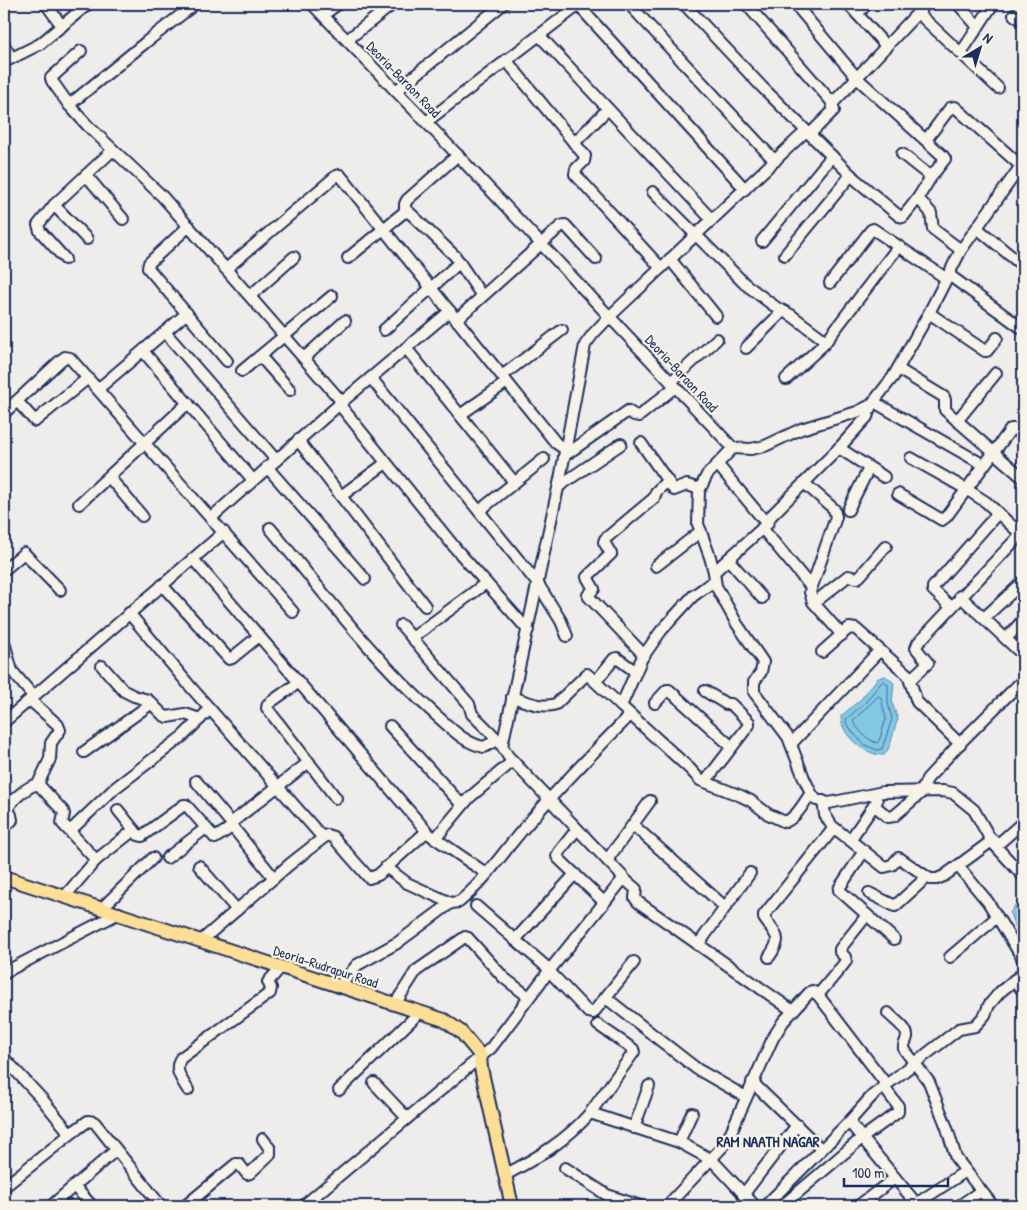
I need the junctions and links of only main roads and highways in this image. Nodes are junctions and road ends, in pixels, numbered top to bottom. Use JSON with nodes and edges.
{"nodes":[{"id":1,"x":4,"y":877,"type":"edge"},
{"id":2,"x":512,"y":1206,"type":"edge"}],
"edges":[{"from":1,"to":2,"type":"main road","name":"Deoria-Rudrapur Road"}]}
